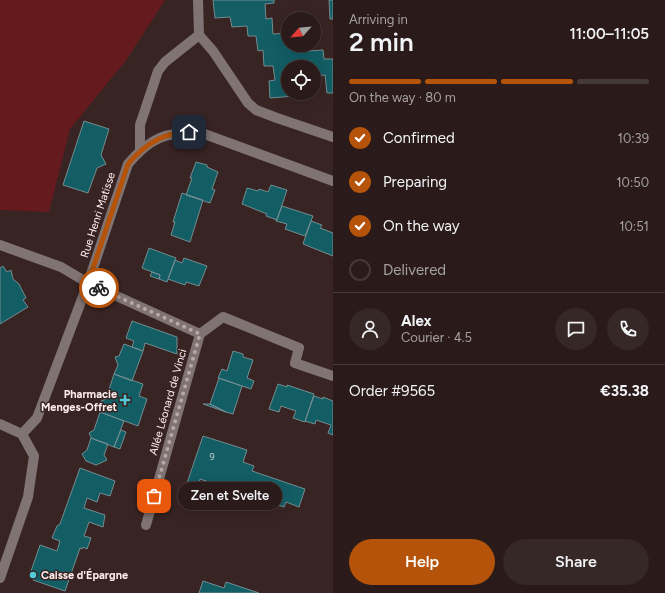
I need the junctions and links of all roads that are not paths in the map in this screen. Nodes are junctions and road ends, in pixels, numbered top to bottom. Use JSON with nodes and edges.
{"nodes":[{"id":1,"x":198,"y":0,"type":"edge"},
{"id":2,"x":199,"y":34,"type":"junction"},
{"id":3,"x":333,"y":137,"type":"edge"},
{"id":4,"x":140,"y":150,"type":"junction"},
{"id":5,"x":333,"y":181,"type":"edge"},
{"id":6,"x":0,"y":245,"type":"edge"},
{"id":7,"x":88,"y":283,"type":"junction"},
{"id":8,"x":200,"y":334,"type":"junction"},
{"id":9,"x":333,"y":376,"type":"edge"},
{"id":10,"x":0,"y":424,"type":"edge"},
{"id":11,"x":22,"y":434,"type":"junction"},
{"id":12,"x":146,"y":525,"type":"dead end"},
{"id":13,"x":0,"y":578,"type":"edge"}],
"edges":[{"from":1,"to":2,"type":"street"},
{"from":2,"to":3,"type":"street"},
{"from":2,"to":4,"type":"street"},
{"from":4,"to":5,"type":"street","name":"Rue Henri Matisse"},
{"from":4,"to":7,"type":"street","name":"Rue Henri Matisse"},
{"from":6,"to":7,"type":"street"},
{"from":7,"to":8,"type":"street"},
{"from":7,"to":11,"type":"street","name":"Rue Henri Matisse"},
{"from":8,"to":9,"type":"street"},
{"from":8,"to":12,"type":"street","name":"Allée Léonard de Vinci"},
{"from":10,"to":11,"type":"street"},
{"from":11,"to":13,"type":"street"}]}
